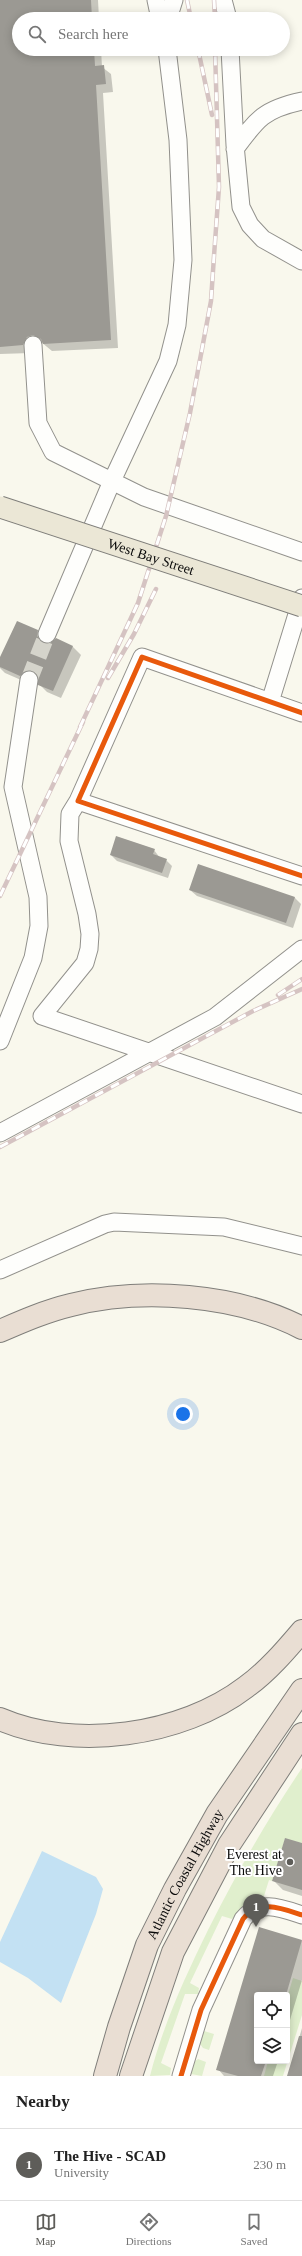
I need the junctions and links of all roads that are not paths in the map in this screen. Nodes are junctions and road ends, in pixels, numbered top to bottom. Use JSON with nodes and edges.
{"nodes":[{"id":1,"x":156,"y":0,"type":"edge"},
{"id":2,"x":174,"y":0,"type":"edge"},
{"id":3,"x":224,"y":0,"type":"edge"},
{"id":4,"x":159,"y":12,"type":"edge"},
{"id":5,"x":170,"y":12,"type":"edge"},
{"id":6,"x":227,"y":12,"type":"edge"},
{"id":7,"x":167,"y":56,"type":"edge"},
{"id":8,"x":230,"y":56,"type":"edge"},
{"id":9,"x":302,"y":101,"type":"edge"},
{"id":10,"x":235,"y":149,"type":"junction"},
{"id":11,"x":302,"y":261,"type":"edge"},
{"id":12,"x":33,"y":345,"type":"dead end"},
{"id":13,"x":112,"y":481,"type":"junction"},
{"id":14,"x":0,"y":507,"type":"edge"},
{"id":15,"x":302,"y":552,"type":"edge"},
{"id":16,"x":302,"y":598,"type":"edge"},
{"id":17,"x":302,"y":606,"type":"edge"},
{"id":18,"x":47,"y":634,"type":"tunnel mouth"},
{"id":19,"x":296,"y":635,"type":"edge"},
{"id":20,"x":29,"y":680,"type":"tunnel mouth"},
{"id":21,"x":270,"y":702,"type":"junction"},
{"id":22,"x":302,"y":713,"type":"edge"},
{"id":23,"x":78,"y":801,"type":"junction"},
{"id":24,"x":302,"y":876,"type":"edge"},
{"id":25,"x":302,"y":949,"type":"edge"},
{"id":26,"x":0,"y":1041,"type":"edge"},
{"id":27,"x":149,"y":1053,"type":"junction"},
{"id":28,"x":302,"y":1104,"type":"edge"},
{"id":29,"x":0,"y":1133,"type":"edge"},
{"id":30,"x":302,"y":1246,"type":"edge"},
{"id":31,"x":0,"y":1270,"type":"edge"},
{"id":32,"x":302,"y":1328,"type":"edge"},
{"id":33,"x":0,"y":1331,"type":"edge"},
{"id":34,"x":302,"y":1631,"type":"edge"},
{"id":35,"x":302,"y":1690,"type":"edge"},
{"id":36,"x":0,"y":1719,"type":"edge"},
{"id":37,"x":302,"y":1734,"type":"edge"},
{"id":38,"x":302,"y":1914,"type":"edge"},
{"id":39,"x":105,"y":2076,"type":"edge"},
{"id":40,"x":131,"y":2076,"type":"edge"},
{"id":41,"x":181,"y":2076,"type":"edge"}],
"edges":[{"from":1,"to":4,"type":"street"},
{"from":2,"to":5,"type":"street"},
{"from":3,"to":6,"type":"street"},
{"from":7,"to":13,"type":"street"},
{"from":8,"to":10,"type":"street"},
{"from":9,"to":10,"type":"street"},
{"from":10,"to":11,"type":"street"},
{"from":12,"to":13,"type":"street"},
{"from":13,"to":15,"type":"street"},
{"from":13,"to":18,"type":"street"},
{"from":14,"to":17,"type":"main road","name":"West Bay Street","bridge":true},
{"from":16,"to":19,"type":"street"},
{"from":19,"to":21,"type":"street"},
{"from":20,"to":26,"type":"street"},
{"from":21,"to":22,"type":"street"},
{"from":21,"to":23,"type":"street"},
{"from":23,"to":24,"type":"street"},
{"from":23,"to":27,"type":"street"},
{"from":25,"to":27,"type":"street"},
{"from":27,"to":28,"type":"street"},
{"from":27,"to":29,"type":"street"},
{"from":30,"to":31,"type":"street"},
{"from":32,"to":33,"type":"highway"},
{"from":34,"to":36,"type":"highway"},
{"from":35,"to":39,"type":"highway","name":"Atlantic Coastal Highway"},
{"from":37,"to":40,"type":"highway","name":"Atlantic Coastal Highway"},
{"from":38,"to":41,"type":"street"}]}
